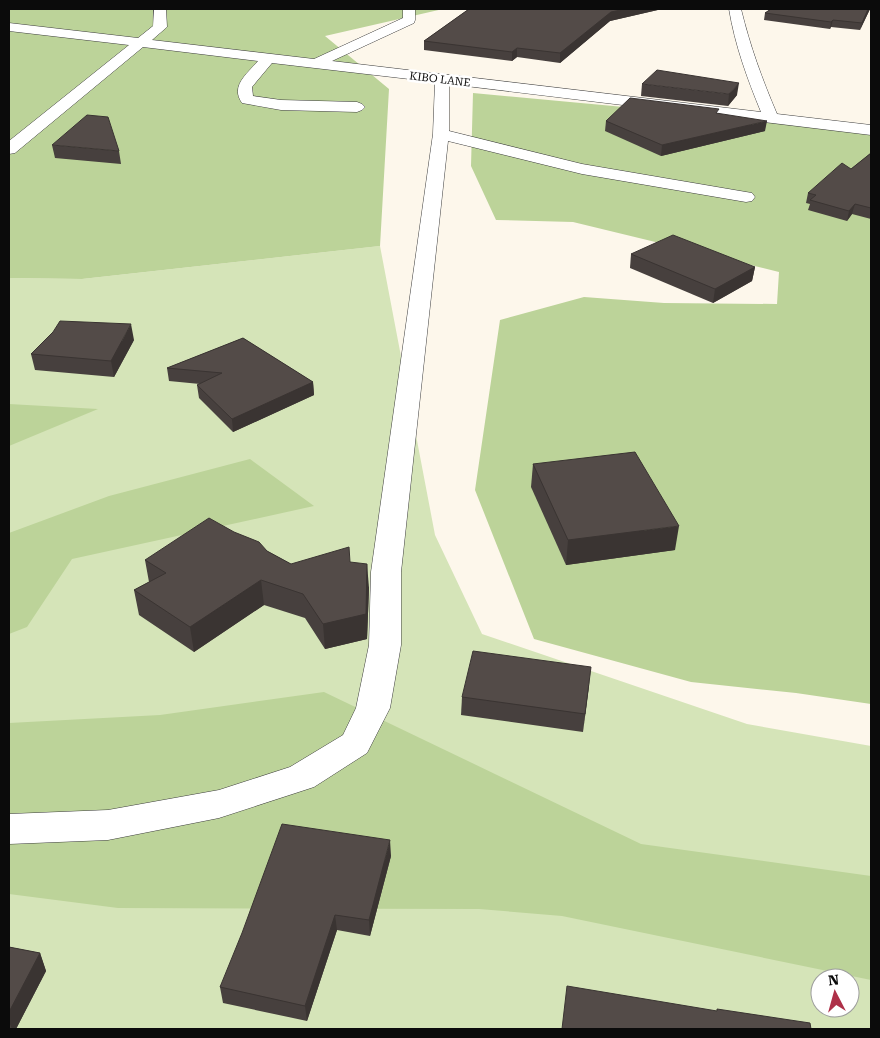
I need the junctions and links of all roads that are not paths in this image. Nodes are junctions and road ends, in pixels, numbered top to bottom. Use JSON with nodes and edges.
{"nodes":[{"id":1,"x":160,"y":9,"type":"edge"},
{"id":2,"x":409,"y":9,"type":"edge"},
{"id":3,"x":735,"y":9,"type":"edge"},
{"id":4,"x":9,"y":27,"type":"edge"},
{"id":5,"x":138,"y":43,"type":"junction"},
{"id":6,"x":268,"y":58,"type":"junction"},
{"id":7,"x":315,"y":64,"type":"junction"},
{"id":8,"x":442,"y":79,"type":"junction"},
{"id":9,"x":357,"y":106,"type":"dead end"},
{"id":10,"x":771,"y":118,"type":"junction"},
{"id":11,"x":871,"y":130,"type":"edge"},
{"id":12,"x":441,"y":134,"type":"junction"},
{"id":13,"x":9,"y":149,"type":"edge"},
{"id":14,"x":746,"y":197,"type":"dead end"},
{"id":15,"x":9,"y":829,"type":"edge"}],
"edges":[{"from":1,"to":5,"type":"street"},
{"from":2,"to":7,"type":"street"},
{"from":3,"to":10,"type":"street"},
{"from":4,"to":5,"type":"street","name":"KIBO LANE"},
{"from":5,"to":6,"type":"street","name":"KIBO LANE"},
{"from":5,"to":13,"type":"street"},
{"from":6,"to":7,"type":"street","name":"KIBO LANE"},
{"from":6,"to":9,"type":"street"},
{"from":7,"to":8,"type":"street","name":"KIBO LANE"},
{"from":8,"to":10,"type":"street","name":"KIBO LANE"},
{"from":8,"to":12,"type":"street"},
{"from":10,"to":11,"type":"street","name":"KIBO LANE"},
{"from":12,"to":14,"type":"street"},
{"from":12,"to":15,"type":"street"}]}
